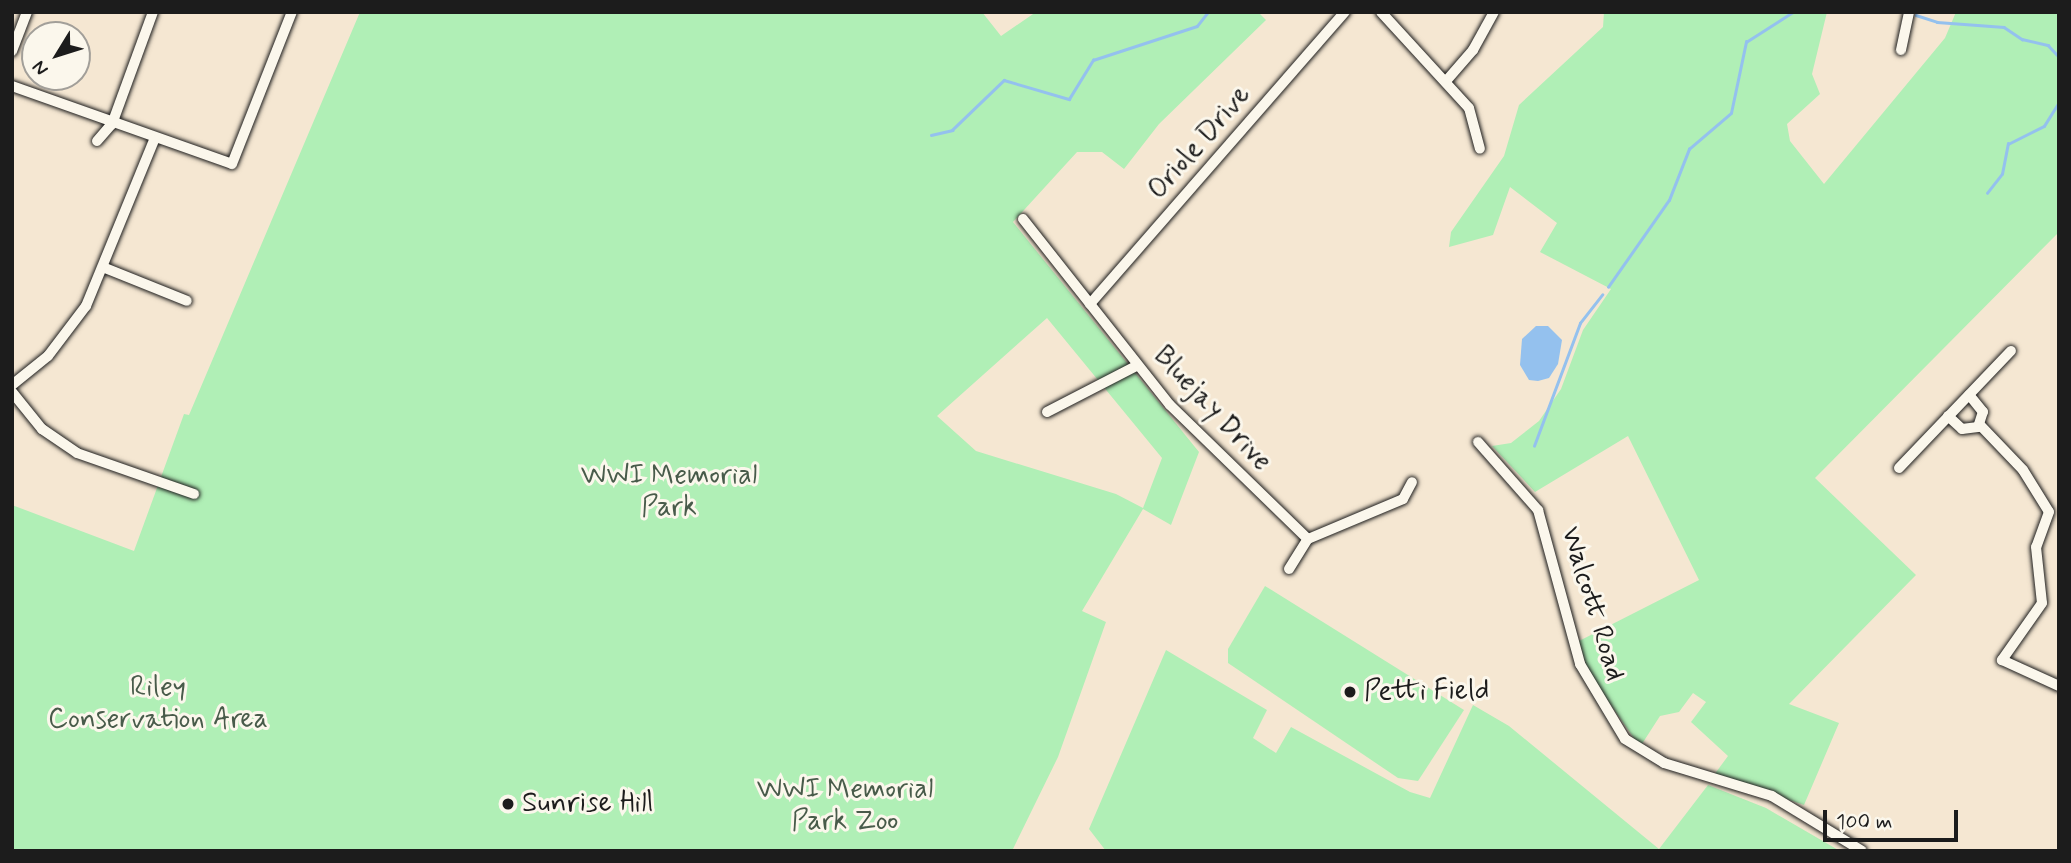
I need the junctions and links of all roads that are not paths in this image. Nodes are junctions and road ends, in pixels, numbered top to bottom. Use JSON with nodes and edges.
{"nodes":[{"id":1,"x":27,"y":12,"type":"edge"},
{"id":2,"x":153,"y":12,"type":"edge"},
{"id":3,"x":292,"y":12,"type":"edge"},
{"id":4,"x":1345,"y":12,"type":"edge"},
{"id":5,"x":1381,"y":12,"type":"edge"},
{"id":6,"x":1494,"y":12,"type":"edge"},
{"id":7,"x":1909,"y":12,"type":"edge"},
{"id":8,"x":1901,"y":50,"type":"dead end"},
{"id":9,"x":12,"y":51,"type":"edge"},
{"id":10,"x":1447,"y":80,"type":"junction"},
{"id":11,"x":12,"y":86,"type":"edge"},
{"id":12,"x":111,"y":124,"type":"junction"},
{"id":13,"x":154,"y":140,"type":"junction"},
{"id":14,"x":97,"y":141,"type":"dead end"},
{"id":15,"x":1480,"y":149,"type":"dead end"},
{"id":16,"x":1023,"y":219,"type":"dead end"},
{"id":17,"x":105,"y":268,"type":"junction"},
{"id":18,"x":187,"y":301,"type":"dead end"},
{"id":19,"x":1090,"y":303,"type":"junction"},
{"id":20,"x":2011,"y":351,"type":"dead end"},
{"id":21,"x":1139,"y":365,"type":"junction"},
{"id":22,"x":12,"y":385,"type":"edge"},
{"id":23,"x":12,"y":391,"type":"edge"},
{"id":24,"x":1969,"y":395,"type":"junction"},
{"id":25,"x":1047,"y":412,"type":"dead end"},
{"id":26,"x":1948,"y":416,"type":"junction"},
{"id":27,"x":1980,"y":425,"type":"junction"},
{"id":28,"x":1478,"y":442,"type":"dead end"},
{"id":29,"x":1899,"y":468,"type":"dead end"},
{"id":30,"x":1412,"y":482,"type":"dead end"},
{"id":31,"x":194,"y":494,"type":"dead end"},
{"id":32,"x":2054,"y":512,"type":"edge"},
{"id":33,"x":1308,"y":539,"type":"junction"},
{"id":34,"x":1289,"y":569,"type":"dead end"},
{"id":35,"x":2059,"y":686,"type":"edge"},
{"id":36,"x":1862,"y":851,"type":"edge"}],
"edges":[{"from":1,"to":9,"type":"street"},
{"from":2,"to":12,"type":"street"},
{"from":3,"to":13,"type":"street"},
{"from":4,"to":19,"type":"street","name":"Oriole Drive"},
{"from":5,"to":10,"type":"street"},
{"from":6,"to":10,"type":"street"},
{"from":7,"to":8,"type":"street"},
{"from":10,"to":15,"type":"street"},
{"from":11,"to":12,"type":"street"},
{"from":12,"to":13,"type":"street"},
{"from":12,"to":14,"type":"street"},
{"from":13,"to":17,"type":"street"},
{"from":16,"to":19,"type":"street","name":"Bluejay Drive"},
{"from":17,"to":18,"type":"street"},
{"from":17,"to":22,"type":"street"},
{"from":19,"to":21,"type":"street","name":"Bluejay Drive"},
{"from":20,"to":24,"type":"street"},
{"from":21,"to":25,"type":"street"},
{"from":21,"to":33,"type":"street","name":"Bluejay Drive"},
{"from":23,"to":31,"type":"street"},
{"from":24,"to":26,"type":"street"},
{"from":24,"to":27,"type":"street"},
{"from":26,"to":27,"type":"street"},
{"from":26,"to":29,"type":"street"},
{"from":27,"to":32,"type":"street"},
{"from":28,"to":36,"type":"street","name":"Walcott Road"},
{"from":30,"to":33,"type":"street"},
{"from":32,"to":35,"type":"street"},
{"from":33,"to":34,"type":"street"}]}
